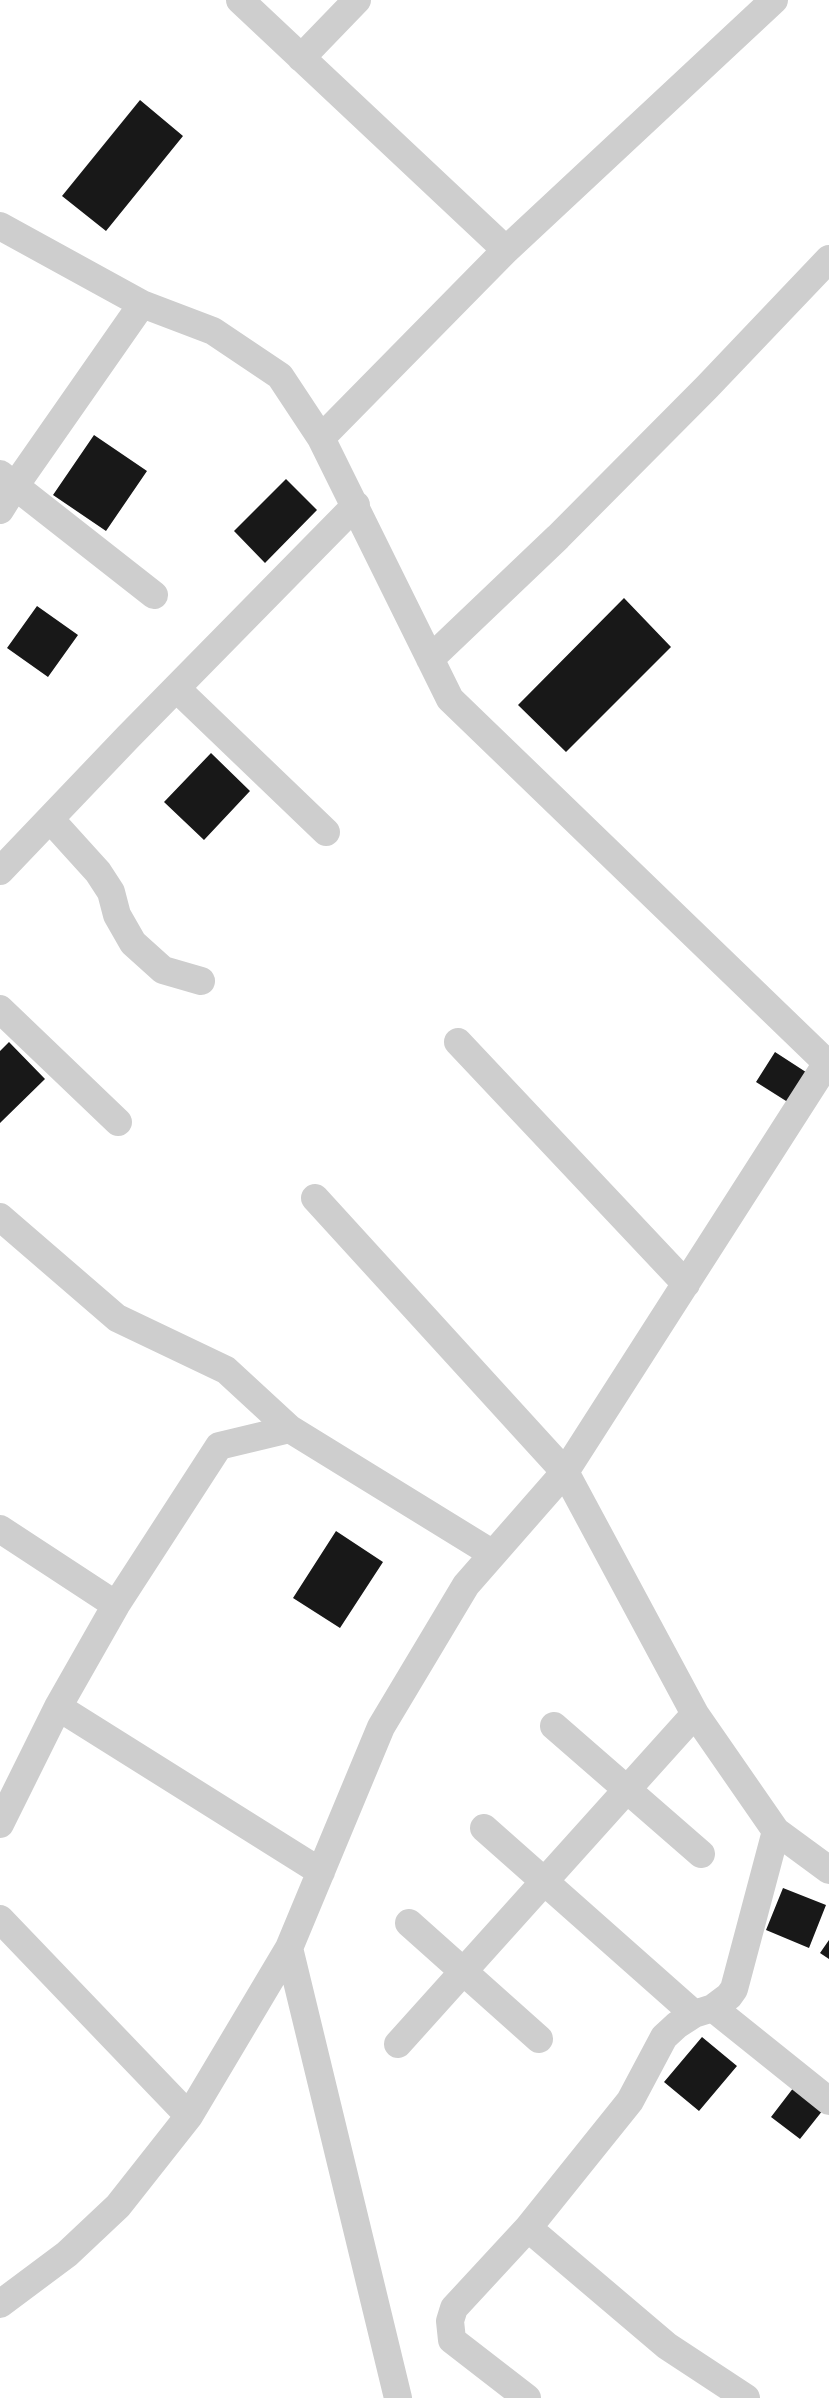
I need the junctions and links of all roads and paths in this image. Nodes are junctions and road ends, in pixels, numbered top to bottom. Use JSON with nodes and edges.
{"nodes":[{"id":1,"x":240,"y":0,"type":"edge"},
{"id":2,"x":357,"y":0,"type":"edge"},
{"id":3,"x":774,"y":0,"type":"edge"},
{"id":4,"x":300,"y":58,"type":"junction"},
{"id":5,"x":0,"y":226,"type":"edge"},
{"id":6,"x":506,"y":250,"type":"junction"},
{"id":7,"x":829,"y":259,"type":"edge"},
{"id":8,"x":142,"y":304,"type":"junction"},
{"id":9,"x":321,"y":438,"type":"junction"},
{"id":10,"x":8,"y":480,"type":"edge"},
{"id":11,"x":356,"y":505,"type":"junction"},
{"id":12,"x":0,"y":510,"type":"edge"},
{"id":13,"x":154,"y":595,"type":"dead end"},
{"id":14,"x":430,"y":659,"type":"junction"},
{"id":15,"x":177,"y":689,"type":"junction"},
{"id":16,"x":50,"y":819,"type":"junction"},
{"id":17,"x":326,"y":832,"type":"dead end"},
{"id":18,"x":0,"y":871,"type":"edge"},
{"id":19,"x":201,"y":981,"type":"dead end"},
{"id":20,"x":0,"y":1009,"type":"edge"},
{"id":21,"x":458,"y":1042,"type":"dead end"},
{"id":22,"x":828,"y":1064,"type":"edge"},
{"id":23,"x":118,"y":1122,"type":"dead end"},
{"id":24,"x":315,"y":1198,"type":"dead end"},
{"id":25,"x":0,"y":1217,"type":"edge"},
{"id":26,"x":686,"y":1284,"type":"junction"},
{"id":27,"x":290,"y":1429,"type":"junction"},
{"id":28,"x":566,"y":1472,"type":"junction"},
{"id":29,"x":0,"y":1528,"type":"edge"},
{"id":30,"x":493,"y":1554,"type":"junction"},
{"id":31,"x":116,"y":1605,"type":"junction"},
{"id":32,"x":58,"y":1707,"type":"junction"},
{"id":33,"x":695,"y":1714,"type":"junction"},
{"id":34,"x":554,"y":1726,"type":"dead end"},
{"id":35,"x":627,"y":1790,"type":"junction"},
{"id":36,"x":0,"y":1824,"type":"edge"},
{"id":37,"x":484,"y":1828,"type":"dead end"},
{"id":38,"x":776,"y":1831,"type":"junction"},
{"id":39,"x":702,"y":1854,"type":"dead end"},
{"id":40,"x":829,"y":1870,"type":"edge"},
{"id":41,"x":321,"y":1872,"type":"junction"},
{"id":42,"x":545,"y":1882,"type":"junction"},
{"id":43,"x":0,"y":1919,"type":"edge"},
{"id":44,"x":409,"y":1923,"type":"dead end"},
{"id":45,"x":289,"y":1948,"type":"junction"},
{"id":46,"x":464,"y":1972,"type":"junction"},
{"id":47,"x":703,"y":2011,"type":"junction"},
{"id":48,"x":539,"y":2039,"type":"dead end"},
{"id":49,"x":398,"y":2044,"type":"dead end"},
{"id":50,"x":829,"y":2101,"type":"edge"},
{"id":51,"x":189,"y":2116,"type":"junction"},
{"id":52,"x":528,"y":2228,"type":"junction"},
{"id":53,"x":0,"y":2304,"type":"edge"},
{"id":54,"x":398,"y":2398,"type":"edge"},
{"id":55,"x":527,"y":2398,"type":"edge"},
{"id":56,"x":746,"y":2398,"type":"edge"}],
"edges":[{"from":1,"to":4,"type":"street"},
{"from":2,"to":4,"type":"street"},
{"from":3,"to":6,"type":"street"},
{"from":4,"to":6,"type":"street"},
{"from":5,"to":8,"type":"street"},
{"from":6,"to":9,"type":"street"},
{"from":7,"to":14,"type":"street"},
{"from":8,"to":9,"type":"street"},
{"from":8,"to":10,"type":"street"},
{"from":9,"to":11,"type":"street"},
{"from":10,"to":12,"type":"street"},
{"from":10,"to":13,"type":"street"},
{"from":11,"to":14,"type":"street"},
{"from":11,"to":15,"type":"street"},
{"from":14,"to":22,"type":"street"},
{"from":15,"to":16,"type":"street"},
{"from":15,"to":17,"type":"street"},
{"from":16,"to":18,"type":"street"},
{"from":16,"to":19,"type":"street"},
{"from":20,"to":23,"type":"street"},
{"from":21,"to":26,"type":"street"},
{"from":22,"to":26,"type":"street"},
{"from":24,"to":28,"type":"street"},
{"from":25,"to":27,"type":"street"},
{"from":26,"to":28,"type":"street"},
{"from":27,"to":30,"type":"street"},
{"from":27,"to":31,"type":"street"},
{"from":28,"to":30,"type":"street"},
{"from":28,"to":33,"type":"street"},
{"from":29,"to":31,"type":"street"},
{"from":30,"to":41,"type":"street"},
{"from":31,"to":32,"type":"street"},
{"from":32,"to":36,"type":"street"},
{"from":32,"to":41,"type":"street"},
{"from":33,"to":35,"type":"street"},
{"from":33,"to":38,"type":"street"},
{"from":34,"to":35,"type":"street"},
{"from":35,"to":39,"type":"street"},
{"from":35,"to":42,"type":"street"},
{"from":37,"to":42,"type":"street"},
{"from":38,"to":40,"type":"street"},
{"from":38,"to":47,"type":"street"},
{"from":41,"to":45,"type":"street"},
{"from":42,"to":46,"type":"street"},
{"from":42,"to":47,"type":"street"},
{"from":43,"to":51,"type":"street"},
{"from":44,"to":46,"type":"street"},
{"from":45,"to":51,"type":"street"},
{"from":45,"to":54,"type":"street"},
{"from":46,"to":48,"type":"street"},
{"from":46,"to":49,"type":"street"},
{"from":47,"to":50,"type":"street"},
{"from":47,"to":52,"type":"street"},
{"from":51,"to":53,"type":"street"},
{"from":52,"to":55,"type":"street"},
{"from":52,"to":56,"type":"street"}]}
